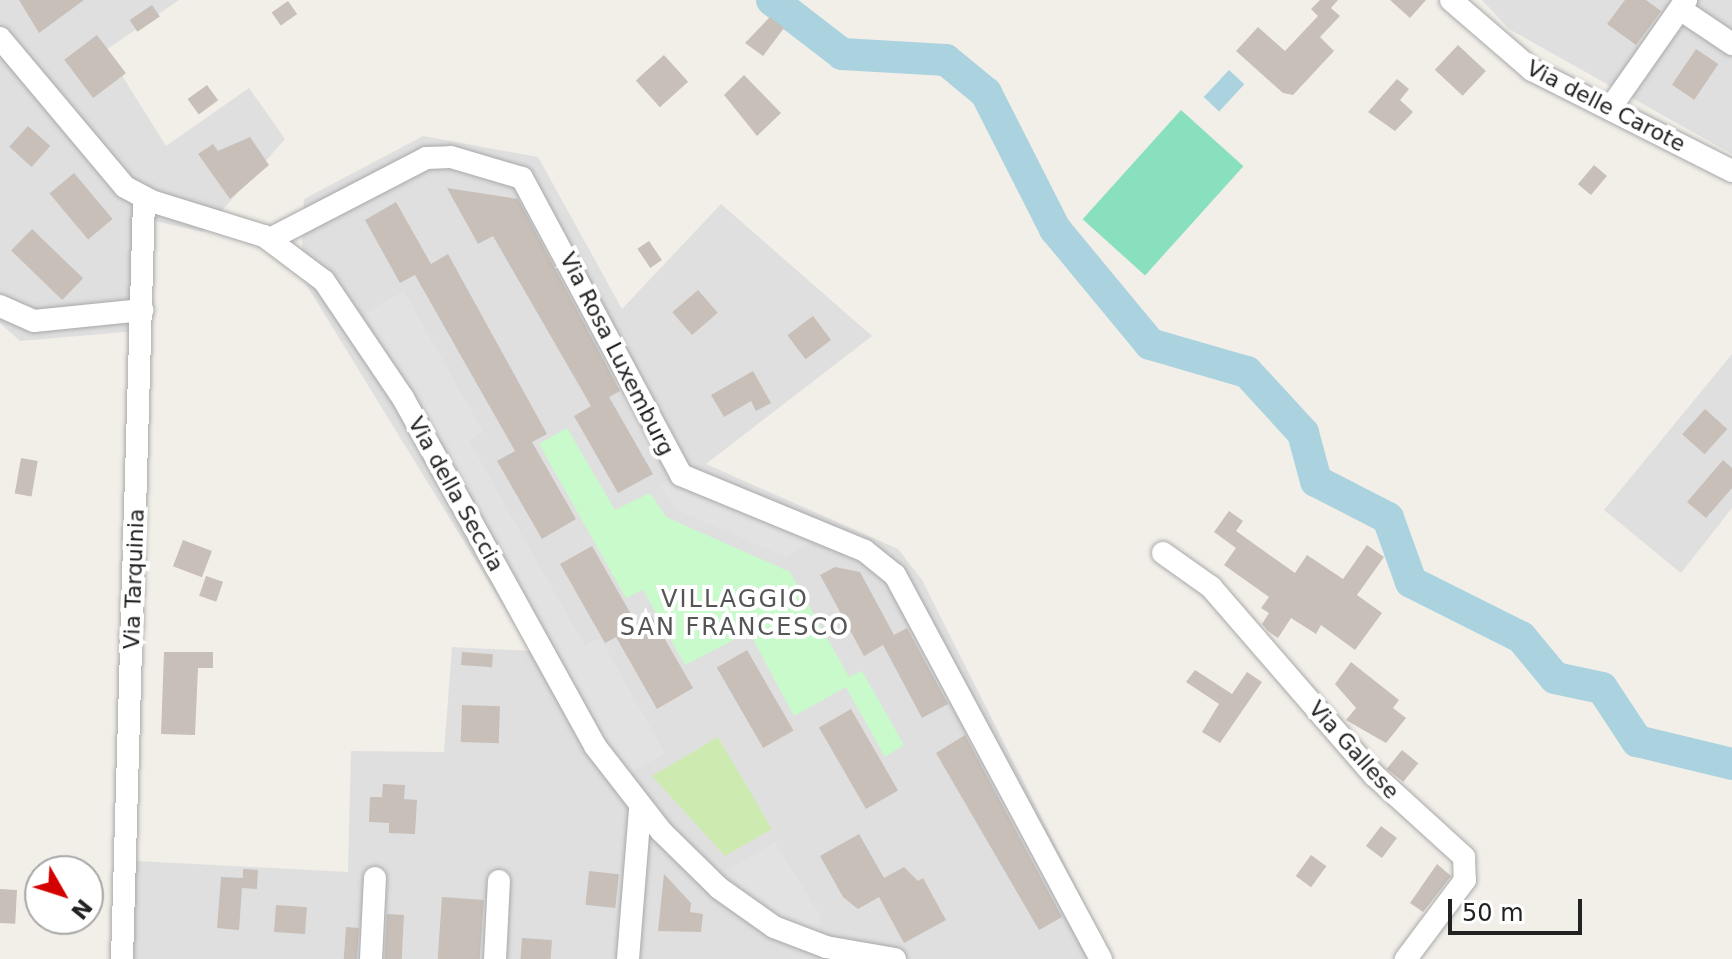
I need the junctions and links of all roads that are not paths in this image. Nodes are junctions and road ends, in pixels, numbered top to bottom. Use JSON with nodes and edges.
{"nodes":[{"id":1,"x":1451,"y":0,"type":"edge"},
{"id":2,"x":1683,"y":5,"type":"edge"},
{"id":3,"x":0,"y":38,"type":"edge"},
{"id":4,"x":1732,"y":44,"type":"edge"},
{"id":5,"x":1611,"y":107,"type":"junction"},
{"id":6,"x":1732,"y":171,"type":"edge"},
{"id":7,"x":144,"y":198,"type":"junction"},
{"id":8,"x":270,"y":239,"type":"junction"},
{"id":9,"x":0,"y":306,"type":"edge"},
{"id":10,"x":142,"y":310,"type":"junction"},
{"id":11,"x":1163,"y":553,"type":"dead end"},
{"id":12,"x":640,"y":809,"type":"junction"},
{"id":13,"x":375,"y":878,"type":"dead end"},
{"id":14,"x":499,"y":881,"type":"dead end"},
{"id":15,"x":122,"y":959,"type":"edge"},
{"id":16,"x":371,"y":959,"type":"edge"},
{"id":17,"x":495,"y":959,"type":"edge"},
{"id":18,"x":628,"y":959,"type":"edge"},
{"id":19,"x":895,"y":959,"type":"edge"},
{"id":20,"x":1101,"y":959,"type":"edge"},
{"id":21,"x":1406,"y":959,"type":"edge"}],
"edges":[{"from":1,"to":5,"type":"street","name":"Via delle Carote"},
{"from":2,"to":4,"type":"street"},
{"from":2,"to":5,"type":"street"},
{"from":3,"to":7,"type":"street","name":"Via della Seccia"},
{"from":5,"to":6,"type":"street","name":"Via delle Carote"},
{"from":7,"to":8,"type":"street","name":"Via della Seccia"},
{"from":7,"to":10,"type":"street","name":"Via Tarquinia"},
{"from":8,"to":12,"type":"street","name":"Via della Seccia"},
{"from":8,"to":20,"type":"street","name":"Via Rosa Luxemburg"},
{"from":9,"to":10,"type":"street"},
{"from":10,"to":15,"type":"street","name":"Via Tarquinia"},
{"from":11,"to":21,"type":"street","name":"Via Gallese"},
{"from":12,"to":18,"type":"street"},
{"from":12,"to":19,"type":"street","name":"Via della Seccia"},
{"from":13,"to":16,"type":"street"},
{"from":14,"to":17,"type":"street"}]}
